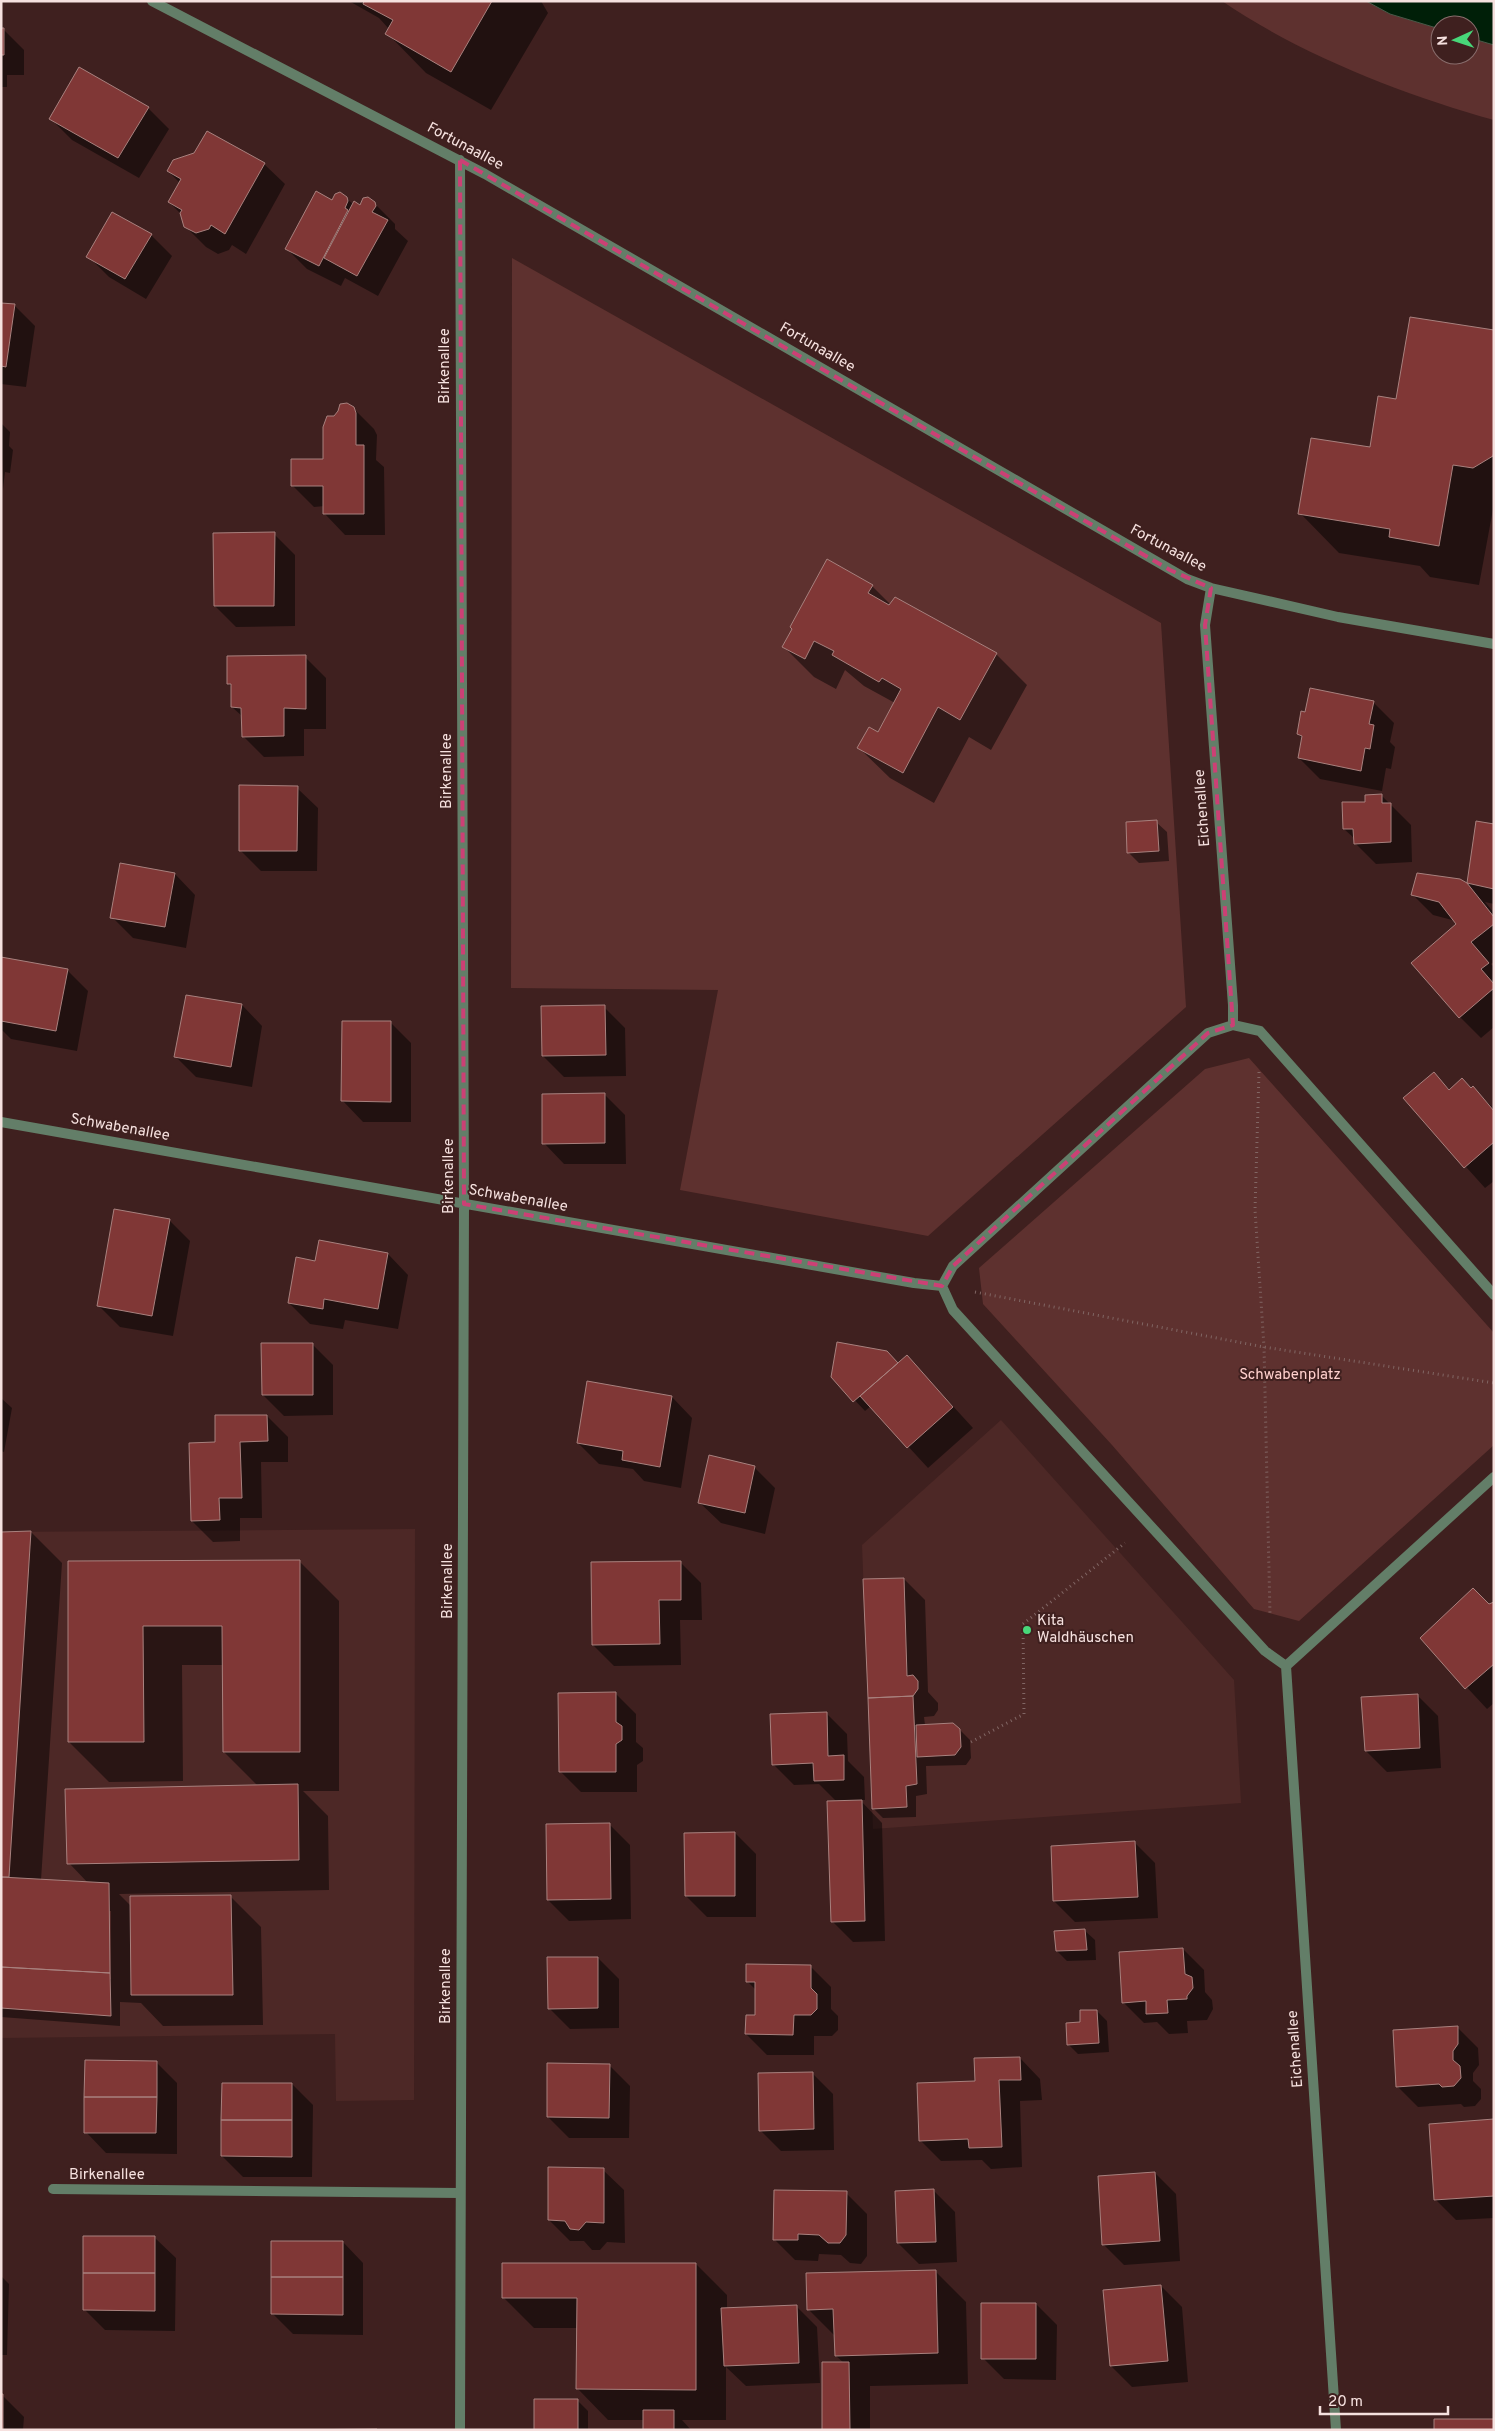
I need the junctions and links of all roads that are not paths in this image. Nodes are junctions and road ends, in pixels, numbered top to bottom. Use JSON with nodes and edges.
{"nodes":[{"id":1,"x":152,"y":1,"type":"edge"},
{"id":2,"x":460,"y":160,"type":"junction"},
{"id":3,"x":1211,"y":588,"type":"junction"},
{"id":4,"x":1494,"y":644,"type":"edge"},
{"id":5,"x":1232,"y":1025,"type":"junction"},
{"id":6,"x":1,"y":1122,"type":"edge"},
{"id":7,"x":464,"y":1204,"type":"junction"},
{"id":8,"x":942,"y":1286,"type":"junction"},
{"id":9,"x":1494,"y":1296,"type":"edge"},
{"id":10,"x":1494,"y":1478,"type":"edge"},
{"id":11,"x":1286,"y":1666,"type":"junction"},
{"id":12,"x":53,"y":2189,"type":"dead end"},
{"id":13,"x":460,"y":2193,"type":"junction"},
{"id":14,"x":460,"y":2430,"type":"edge"},
{"id":15,"x":1336,"y":2430,"type":"edge"}],
"edges":[{"from":1,"to":2,"type":"street","name":"Fortunaallee"},
{"from":2,"to":3,"type":"street","name":"Fortunaallee"},
{"from":2,"to":7,"type":"street","name":"Birkenallee"},
{"from":3,"to":4,"type":"street","name":"Fortunaallee"},
{"from":3,"to":5,"type":"street","name":"Eichenallee"},
{"from":5,"to":8,"type":"street"},
{"from":5,"to":9,"type":"street"},
{"from":6,"to":7,"type":"street","name":"Schwabenallee"},
{"from":7,"to":8,"type":"street","name":"Schwabenallee"},
{"from":7,"to":13,"type":"street","name":"Birkenallee"},
{"from":8,"to":11,"type":"street"},
{"from":10,"to":11,"type":"street"},
{"from":11,"to":15,"type":"street","name":"Eichenallee"},
{"from":12,"to":13,"type":"street","name":"Birkenallee"},
{"from":13,"to":14,"type":"street","name":"Birkenallee"}]}
